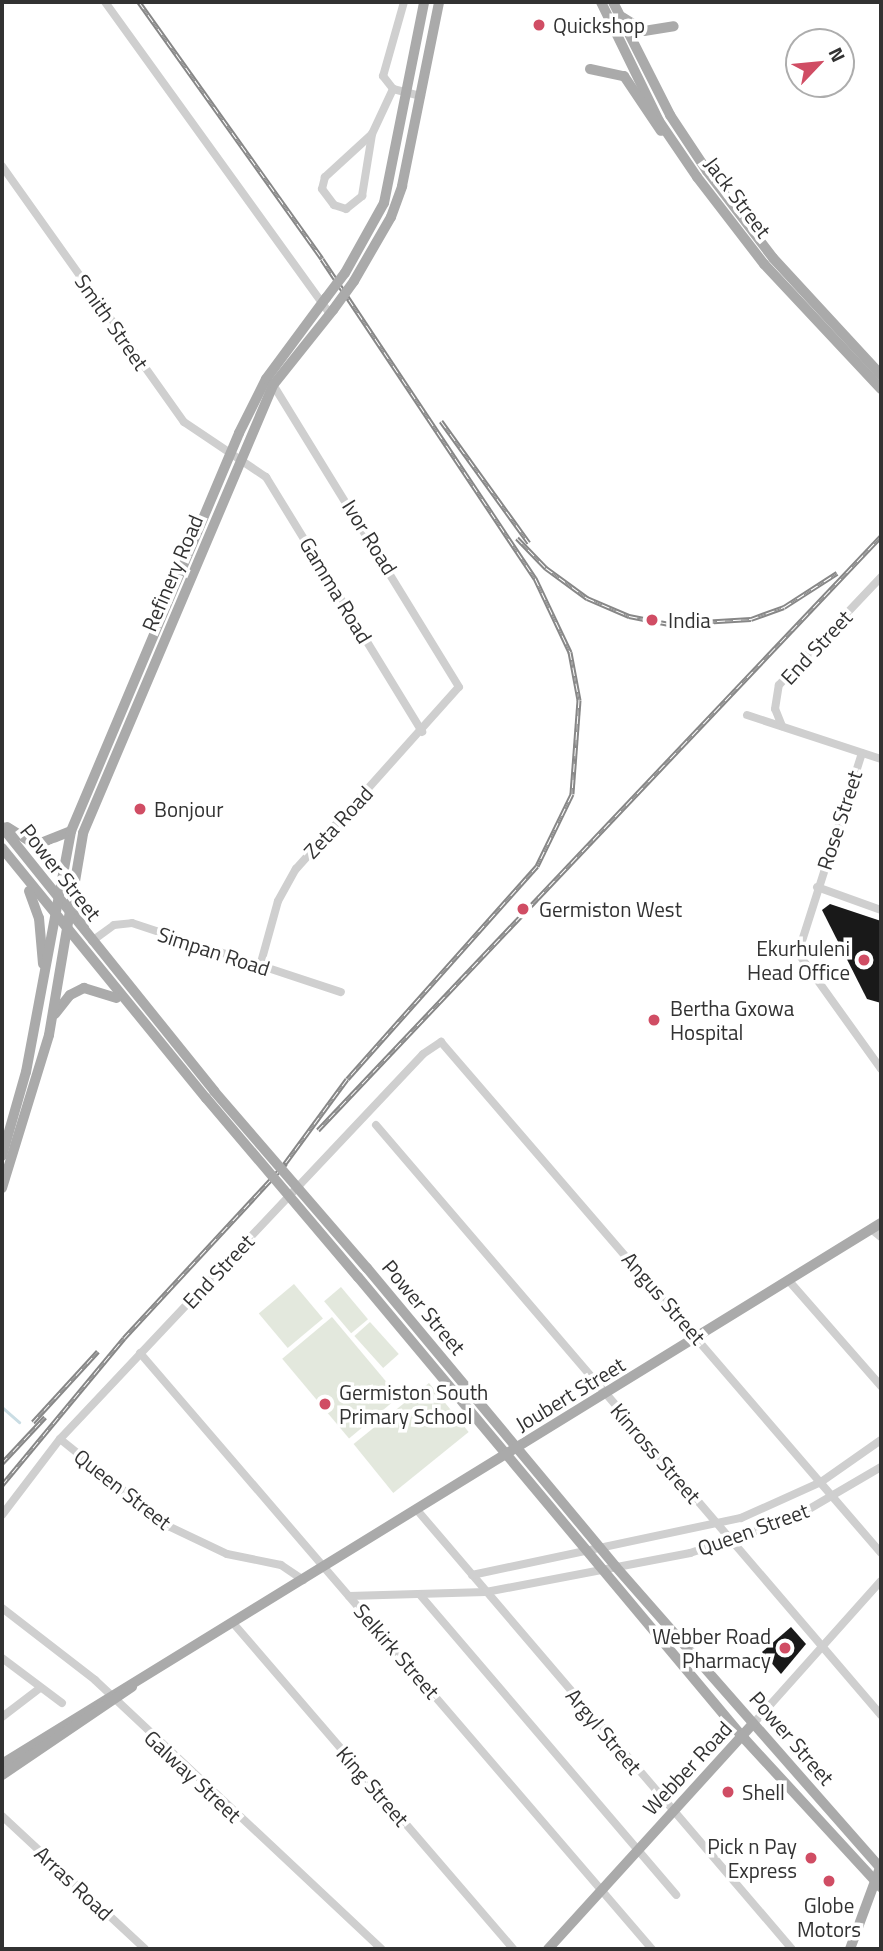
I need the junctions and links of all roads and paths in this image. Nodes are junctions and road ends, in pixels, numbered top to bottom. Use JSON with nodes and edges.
{"nodes":[{"id":1,"x":106,"y":2,"type":"edge"},
{"id":2,"x":404,"y":2,"type":"edge"},
{"id":3,"x":424,"y":2,"type":"edge"},
{"id":4,"x":439,"y":2,"type":"edge"},
{"id":5,"x":601,"y":2,"type":"edge"},
{"id":6,"x":613,"y":2,"type":"edge"},
{"id":7,"x":619,"y":15,"type":"junction"},
{"id":8,"x":674,"y":26,"type":"dead end"},
{"id":9,"x":590,"y":69,"type":"dead end"},
{"id":10,"x":393,"y":89,"type":"junction"},
{"id":11,"x":406,"y":93,"type":"junction"},
{"id":12,"x":421,"y":96,"type":"junction"},
{"id":13,"x":372,"y":134,"type":"junction"},
{"id":14,"x":676,"y":146,"type":"junction"},
{"id":15,"x":2,"y":166,"type":"edge"},
{"id":16,"x":380,"y":212,"type":"junction"},
{"id":17,"x":391,"y":217,"type":"junction"},
{"id":18,"x":324,"y":300,"type":"junction"},
{"id":19,"x":332,"y":312,"type":"junction"},
{"id":20,"x":881,"y":375,"type":"edge"},
{"id":21,"x":270,"y":381,"type":"junction"},
{"id":22,"x":881,"y":389,"type":"edge"},
{"id":23,"x":236,"y":453,"type":"junction"},
{"id":24,"x":188,"y":555,"type":"junction"},
{"id":25,"x":198,"y":560,"type":"junction"},
{"id":26,"x":881,"y":578,"type":"edge"},
{"id":27,"x":167,"y":603,"type":"junction"},
{"id":28,"x":178,"y":607,"type":"junction"},
{"id":29,"x":145,"y":656,"type":"junction"},
{"id":30,"x":155,"y":661,"type":"junction"},
{"id":31,"x":452,"y":701,"type":"joint"},
{"id":32,"x":747,"y":715,"type":"dead end"},
{"id":33,"x":782,"y":726,"type":"junction"},
{"id":34,"x":422,"y":732,"type":"junction"},
{"id":35,"x":862,"y":752,"type":"junction"},
{"id":36,"x":881,"y":759,"type":"edge"},
{"id":37,"x":2,"y":821,"type":"edge"},
{"id":38,"x":2,"y":827,"type":"edge"},
{"id":39,"x":71,"y":831,"type":"junction"},
{"id":40,"x":2,"y":848,"type":"edge"},
{"id":41,"x":75,"y":880,"type":"junction"},
{"id":42,"x":25,"y":882,"type":"junction"},
{"id":43,"x":817,"y":887,"type":"junction"},
{"id":44,"x":59,"y":902,"type":"junction"},
{"id":45,"x":881,"y":909,"type":"edge"},
{"id":46,"x":69,"y":915,"type":"junction"},
{"id":47,"x":56,"y":918,"type":"junction"},
{"id":48,"x":67,"y":931,"type":"junction"},
{"id":49,"x":89,"y":938,"type":"junction"},
{"id":50,"x":260,"y":966,"type":"junction"},
{"id":51,"x":41,"y":986,"type":"junction"},
{"id":52,"x":341,"y":992,"type":"dead end"},
{"id":53,"x":124,"y":1002,"type":"junction"},
{"id":54,"x":52,"y":1017,"type":"junction"},
{"id":55,"x":446,"y":1044,"type":"joint"},
{"id":56,"x":879,"y":1066,"type":"edge"},
{"id":57,"x":881,"y":1074,"type":"edge"},
{"id":58,"x":210,"y":1094,"type":"junction"},
{"id":59,"x":376,"y":1125,"type":"dead end"},
{"id":60,"x":4,"y":1147,"type":"edge"},
{"id":61,"x":2,"y":1156,"type":"edge"},
{"id":62,"x":2,"y":1185,"type":"edge"},
{"id":63,"x":881,"y":1223,"type":"edge"},
{"id":64,"x":871,"y":1230,"type":"junction"},
{"id":65,"x":881,"y":1237,"type":"edge"},
{"id":66,"x":789,"y":1281,"type":"junction"},
{"id":67,"x":698,"y":1338,"type":"junction"},
{"id":68,"x":140,"y":1353,"type":"junction"},
{"id":69,"x":881,"y":1386,"type":"edge"},
{"id":70,"x":606,"y":1395,"type":"junction"},
{"id":71,"x":60,"y":1439,"type":"junction"},
{"id":72,"x":881,"y":1440,"type":"edge"},
{"id":73,"x":517,"y":1449,"type":"junction"},
{"id":74,"x":506,"y":1455,"type":"junction"},
{"id":75,"x":881,"y":1467,"type":"edge"},
{"id":76,"x":821,"y":1482,"type":"junction"},
{"id":77,"x":834,"y":1497,"type":"junction"},
{"id":78,"x":417,"y":1510,"type":"junction"},
{"id":79,"x":2,"y":1514,"type":"edge"},
{"id":80,"x":718,"y":1525,"type":"junction"},
{"id":81,"x":732,"y":1541,"type":"junction"},
{"id":82,"x":602,"y":1551,"type":"junction"},
{"id":83,"x":589,"y":1553,"type":"junction"},
{"id":84,"x":881,"y":1553,"type":"edge"},
{"id":85,"x":325,"y":1567,"type":"junction"},
{"id":86,"x":616,"y":1567,"type":"junction"},
{"id":87,"x":603,"y":1569,"type":"junction"},
{"id":88,"x":472,"y":1575,"type":"junction"},
{"id":89,"x":303,"y":1580,"type":"junction"},
{"id":90,"x":881,"y":1581,"type":"edge"},
{"id":91,"x":486,"y":1591,"type":"junction"},
{"id":92,"x":349,"y":1596,"type":"junction"},
{"id":93,"x":421,"y":1596,"type":"junction"},
{"id":94,"x":2,"y":1608,"type":"edge"},
{"id":95,"x":233,"y":1623,"type":"junction"},
{"id":96,"x":823,"y":1646,"type":"junction"},
{"id":97,"x":2,"y":1658,"type":"edge"},
{"id":98,"x":40,"y":1688,"type":"junction"},
{"id":99,"x":112,"y":1699,"type":"junction"},
{"id":100,"x":62,"y":1703,"type":"dead end"},
{"id":101,"x":881,"y":1715,"type":"edge"},
{"id":102,"x":2,"y":1717,"type":"edge"},
{"id":103,"x":753,"y":1724,"type":"junction"},
{"id":104,"x":741,"y":1735,"type":"junction"},
{"id":105,"x":2,"y":1763,"type":"edge"},
{"id":106,"x":2,"y":1775,"type":"edge"},
{"id":107,"x":672,"y":1812,"type":"junction"},
{"id":108,"x":2,"y":1816,"type":"edge"},
{"id":109,"x":637,"y":1850,"type":"junction"},
{"id":110,"x":881,"y":1867,"type":"edge"},
{"id":111,"x":878,"y":1885,"type":"edge"},
{"id":112,"x":602,"y":1890,"type":"junction"},
{"id":113,"x":676,"y":1895,"type":"dead end"},
{"id":114,"x":145,"y":1949,"type":"edge"},
{"id":115,"x":380,"y":1949,"type":"edge"},
{"id":116,"x":513,"y":1949,"type":"edge"},
{"id":117,"x":548,"y":1949,"type":"edge"},
{"id":118,"x":652,"y":1949,"type":"edge"},
{"id":119,"x":792,"y":1949,"type":"edge"},
{"id":120,"x":850,"y":1949,"type":"edge"}],
"edges":[{"from":1,"to":18,"type":"street"},
{"from":2,"to":10,"type":"street"},
{"from":3,"to":11,"type":"main road","name":"Refinery Road"},
{"from":4,"to":12,"type":"main road","name":"Refinery Road"},
{"from":5,"to":14,"type":"main road","name":"Jack Street"},
{"from":6,"to":7,"type":"main road","name":"Jack Street"},
{"from":7,"to":8,"type":"main road"},
{"from":7,"to":20,"type":"main road","name":"Jack Street"},
{"from":9,"to":14,"type":"main road"},
{"from":10,"to":11,"type":"street"},
{"from":10,"to":13,"type":"street"},
{"from":11,"to":12,"type":"street"},
{"from":11,"to":16,"type":"main road","name":"Refinery Road"},
{"from":12,"to":17,"type":"main road","name":"Refinery Road"},
{"from":13,"to":13,"type":"street"},
{"from":14,"to":22,"type":"main road","name":"Jack Street"},
{"from":15,"to":23,"type":"street","name":"Smith Street"},
{"from":16,"to":17,"type":"main road"},
{"from":16,"to":18,"type":"main road","name":"Refinery Road","bridge":true},
{"from":17,"to":19,"type":"main road","name":"Refinery Road","bridge":true},
{"from":18,"to":19,"type":"street"},
{"from":18,"to":21,"type":"main road","name":"Refinery Road"},
{"from":19,"to":21,"type":"main road","name":"Refinery Road"},
{"from":21,"to":23,"type":"main road","name":"Refinery Road"},
{"from":21,"to":31,"type":"street","name":"Ivor Road"},
{"from":23,"to":24,"type":"main road","name":"Refinery Road"},
{"from":23,"to":25,"type":"main road","name":"Refinery Road"},
{"from":23,"to":34,"type":"street","name":"Gamma Road"},
{"from":24,"to":25,"type":"main road"},
{"from":24,"to":27,"type":"main road","name":"Refinery Road"},
{"from":25,"to":28,"type":"main road","name":"Refinery Road"},
{"from":26,"to":33,"type":"street","name":"End Street"},
{"from":27,"to":28,"type":"main road"},
{"from":27,"to":29,"type":"main road","name":"Refinery Road"},
{"from":28,"to":30,"type":"main road","name":"Refinery Road"},
{"from":29,"to":30,"type":"main road"},
{"from":29,"to":39,"type":"main road","name":"Refinery Road"},
{"from":30,"to":41,"type":"main road","name":"Refinery Road"},
{"from":31,"to":34,"type":"street","name":"Zeta Road"},
{"from":32,"to":33,"type":"street"},
{"from":33,"to":35,"type":"street"},
{"from":34,"to":50,"type":"street","name":"Zeta Road"},
{"from":35,"to":36,"type":"street"},
{"from":35,"to":43,"type":"street","name":"Rose Street"},
{"from":37,"to":39,"type":"main road"},
{"from":38,"to":44,"type":"main road","name":"Power Street"},
{"from":39,"to":44,"type":"main road","name":"Refinery Road"},
{"from":40,"to":42,"type":"main road","name":"Power Street"},
{"from":41,"to":46,"type":"main road","name":"Refinery Road"},
{"from":41,"to":49,"type":"main road"},
{"from":42,"to":47,"type":"main road","name":"Power Street"},
{"from":42,"to":51,"type":"main road"},
{"from":43,"to":45,"type":"street"},
{"from":43,"to":56,"type":"street","name":"Rose Street"},
{"from":44,"to":46,"type":"main road","name":"Power Street"},
{"from":44,"to":47,"type":"main road","name":"Refinery Road"},
{"from":46,"to":48,"type":"main road","name":"Refinery Road"},
{"from":46,"to":49,"type":"main road","name":"Power Street"},
{"from":47,"to":48,"type":"main road","name":"Power Street"},
{"from":47,"to":51,"type":"main road","name":"Refinery Road"},
{"from":48,"to":53,"type":"main road","name":"Power Street"},
{"from":48,"to":54,"type":"main road","name":"Refinery Road"},
{"from":49,"to":50,"type":"street","name":"Simpan Road"},
{"from":49,"to":58,"type":"main road","name":"Power Street"},
{"from":50,"to":52,"type":"street","name":"Simpan Road"},
{"from":51,"to":60,"type":"main road","name":"Refinery Road"},
{"from":53,"to":54,"type":"main road"},
{"from":53,"to":58,"type":"main road","name":"Power Street"},
{"from":54,"to":62,"type":"main road","name":"Refinery Road"},
{"from":55,"to":67,"type":"street","name":"Angus Street"},
{"from":55,"to":68,"type":"street","name":"End Street"},
{"from":56,"to":57,"type":"street"},
{"from":58,"to":73,"type":"main road","name":"Power Street","bridge":true},
{"from":58,"to":74,"type":"main road","name":"Power Street","bridge":true},
{"from":59,"to":70,"type":"street","name":"Kinross Street"},
{"from":60,"to":61,"type":"main road","name":"Refinery Road"},
{"from":63,"to":64,"type":"main road","name":"Joubert Street"},
{"from":64,"to":65,"type":"street"},
{"from":64,"to":66,"type":"main road","name":"Joubert Street"},
{"from":66,"to":67,"type":"main road","name":"Joubert Street"},
{"from":66,"to":69,"type":"street"},
{"from":67,"to":70,"type":"main road","name":"Joubert Street"},
{"from":67,"to":76,"type":"street","name":"Angus Street"},
{"from":68,"to":71,"type":"street","name":"End Street"},
{"from":68,"to":85,"type":"street","name":"Selkirk Street"},
{"from":70,"to":73,"type":"main road","name":"Joubert Street"},
{"from":70,"to":80,"type":"street","name":"Kinross Street"},
{"from":71,"to":79,"type":"street","name":"End Street"},
{"from":71,"to":89,"type":"street","name":"Queen Street"},
{"from":72,"to":76,"type":"street","name":"Queen Street"},
{"from":73,"to":74,"type":"main road","name":"Joubert Street"},
{"from":73,"to":82,"type":"main road","name":"Power Street"},
{"from":74,"to":78,"type":"main road","name":"Joubert Street"},
{"from":74,"to":83,"type":"main road","name":"Power Street"},
{"from":75,"to":77,"type":"street","name":"Queen Street"},
{"from":76,"to":77,"type":"street","name":"Angus Street"},
{"from":76,"to":80,"type":"street","name":"Queen Street"},
{"from":77,"to":81,"type":"street","name":"Queen Street"},
{"from":77,"to":84,"type":"street","name":"Angus Street"},
{"from":78,"to":85,"type":"main road","name":"Joubert Street"},
{"from":78,"to":88,"type":"street","name":"Argyl Street"},
{"from":80,"to":81,"type":"street","name":"Kinross Street"},
{"from":80,"to":82,"type":"street","name":"Queen Street"},
{"from":81,"to":86,"type":"street","name":"Queen Street"},
{"from":81,"to":96,"type":"street","name":"Kinross Street"},
{"from":82,"to":83,"type":"street","name":"Queen Street"},
{"from":82,"to":86,"type":"main road","name":"Power Street"},
{"from":83,"to":87,"type":"main road","name":"Power Street"},
{"from":83,"to":88,"type":"street"},
{"from":85,"to":89,"type":"main road","name":"Joubert Street"},
{"from":85,"to":92,"type":"street","name":"Selkirk Street"},
{"from":86,"to":87,"type":"street","name":"Queen Street"},
{"from":86,"to":103,"type":"main road","name":"Power Street"},
{"from":87,"to":91,"type":"street"},
{"from":87,"to":104,"type":"main road","name":"Power Street"},
{"from":88,"to":91,"type":"street","name":"Argyl Street"},
{"from":89,"to":95,"type":"main road","name":"Joubert Street"},
{"from":90,"to":96,"type":"street","name":"Webber Road"},
{"from":91,"to":93,"type":"street"},
{"from":91,"to":107,"type":"street","name":"Argyl Street"},
{"from":92,"to":93,"type":"street"},
{"from":92,"to":112,"type":"street","name":"Selkirk Street"},
{"from":93,"to":109,"type":"street"},
{"from":94,"to":99,"type":"street","name":"Galway Street"},
{"from":95,"to":99,"type":"main road","name":"Joubert Street"},
{"from":95,"to":116,"type":"street","name":"King Street"},
{"from":96,"to":101,"type":"street","name":"Kinross Street"},
{"from":96,"to":103,"type":"street","name":"Webber Road"},
{"from":97,"to":98,"type":"street"},
{"from":98,"to":100,"type":"street"},
{"from":98,"to":102,"type":"street"},
{"from":99,"to":105,"type":"main road","name":"Joubert Street"},
{"from":99,"to":106,"type":"main road","name":"Joubert Street"},
{"from":99,"to":115,"type":"street","name":"Galway Street"},
{"from":103,"to":104,"type":"main road","name":"Webber Road"},
{"from":103,"to":110,"type":"main road","name":"Power Street"},
{"from":104,"to":107,"type":"main road","name":"Webber Road"},
{"from":104,"to":111,"type":"main road","name":"Power Street"},
{"from":107,"to":109,"type":"main road","name":"Webber Road"},
{"from":107,"to":119,"type":"street","name":"Argyl Street"},
{"from":108,"to":114,"type":"street","name":"Arras Road"},
{"from":109,"to":112,"type":"main road","name":"Webber Road"},
{"from":109,"to":113,"type":"street"},
{"from":110,"to":111,"type":"main road"},
{"from":111,"to":120,"type":"main road"},
{"from":112,"to":117,"type":"main road","name":"Webber Road"},
{"from":112,"to":118,"type":"street","name":"Selkirk Street"}]}
